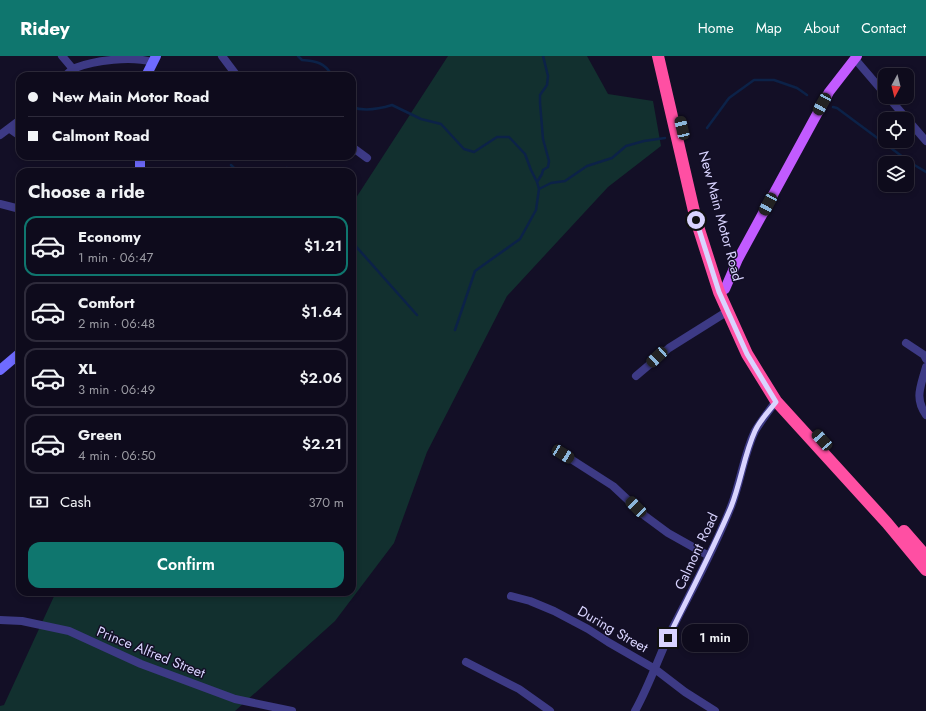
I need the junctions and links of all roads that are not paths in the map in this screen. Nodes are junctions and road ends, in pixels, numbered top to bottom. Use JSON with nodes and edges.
{"nodes":[{"id":1,"x":62,"y":56,"type":"edge"},
{"id":2,"x":222,"y":56,"type":"edge"},
{"id":3,"x":658,"y":56,"type":"edge"},
{"id":4,"x":666,"y":56,"type":"edge"},
{"id":5,"x":854,"y":57,"type":"edge"},
{"id":6,"x":154,"y":59,"type":"edge"},
{"id":7,"x":73,"y":69,"type":"junction"},
{"id":8,"x":70,"y":72,"type":"edge"},
{"id":9,"x":148,"y":72,"type":"edge"},
{"id":10,"x":234,"y":72,"type":"edge"},
{"id":11,"x":878,"y":86,"type":"edge"},
{"id":12,"x":894,"y":104,"type":"edge"},
{"id":13,"x":901,"y":112,"type":"edge"},
{"id":14,"x":16,"y":124,"type":"edge"},
{"id":15,"x":914,"y":127,"type":"edge"},
{"id":16,"x":10,"y":129,"type":"junction"},
{"id":17,"x":16,"y":133,"type":"edge"},
{"id":18,"x":0,"y":135,"type":"edge"},
{"id":19,"x":926,"y":142,"type":"edge"},
{"id":20,"x":356,"y":149,"type":"edge"},
{"id":21,"x":367,"y":158,"type":"dead end"},
{"id":22,"x":0,"y":204,"type":"edge"},
{"id":23,"x":16,"y":208,"type":"edge"},
{"id":24,"x":722,"y":291,"type":"junction"},
{"id":25,"x":728,"y":311,"type":"junction"},
{"id":26,"x":906,"y":344,"type":"dead end"},
{"id":27,"x":16,"y":356,"type":"edge"},
{"id":28,"x":926,"y":360,"type":"edge"},
{"id":29,"x":926,"y":368,"type":"edge"},
{"id":30,"x":0,"y":370,"type":"edge"},
{"id":31,"x":636,"y":376,"type":"dead end"},
{"id":32,"x":776,"y":402,"type":"junction"},
{"id":33,"x":926,"y":415,"type":"edge"},
{"id":34,"x":563,"y":454,"type":"dead end"},
{"id":35,"x":709,"y":556,"type":"junction"},
{"id":36,"x":926,"y":556,"type":"edge"},
{"id":37,"x":926,"y":570,"type":"edge"},
{"id":38,"x":511,"y":596,"type":"dead end"},
{"id":39,"x":0,"y":620,"type":"edge"},
{"id":40,"x":466,"y":662,"type":"dead end"},
{"id":41,"x":655,"y":669,"type":"junction"},
{"id":42,"x":292,"y":711,"type":"edge"},
{"id":43,"x":550,"y":711,"type":"edge"},
{"id":44,"x":635,"y":711,"type":"edge"},
{"id":45,"x":715,"y":711,"type":"edge"}],
"edges":[{"from":1,"to":7,"type":"street"},
{"from":2,"to":10,"type":"street"},
{"from":3,"to":24,"type":"highway","name":"New Main Motor Road"},
{"from":4,"to":24,"type":"highway","name":"New Main Motor Road"},
{"from":5,"to":11,"type":"street"},
{"from":5,"to":24,"type":"main road"},
{"from":6,"to":7,"type":"street"},
{"from":6,"to":9,"type":"street"},
{"from":7,"to":8,"type":"street"},
{"from":12,"to":13,"type":"street"},
{"from":14,"to":16,"type":"street"},
{"from":15,"to":19,"type":"street"},
{"from":16,"to":17,"type":"street"},
{"from":16,"to":18,"type":"street"},
{"from":20,"to":21,"type":"street"},
{"from":22,"to":23,"type":"street"},
{"from":24,"to":25,"type":"highway","name":"New Main Motor Road"},
{"from":24,"to":36,"type":"highway","name":"New Main Motor Road"},
{"from":25,"to":31,"type":"street"},
{"from":25,"to":32,"type":"highway","name":"New Main Motor Road"},
{"from":26,"to":28,"type":"street"},
{"from":27,"to":30,"type":"street"},
{"from":29,"to":33,"type":"street"},
{"from":32,"to":35,"type":"street","name":"Calmont Road"},
{"from":32,"to":37,"type":"highway","name":"New Main Motor Road"},
{"from":34,"to":35,"type":"street"},
{"from":35,"to":41,"type":"street","name":"Calmont Road"},
{"from":38,"to":41,"type":"street","name":"During Street"},
{"from":39,"to":42,"type":"street","name":"Prince Alfred Street"},
{"from":40,"to":43,"type":"street"},
{"from":41,"to":44,"type":"street","name":"Calmont Road"},
{"from":41,"to":45,"type":"street","name":"During Street"}]}
